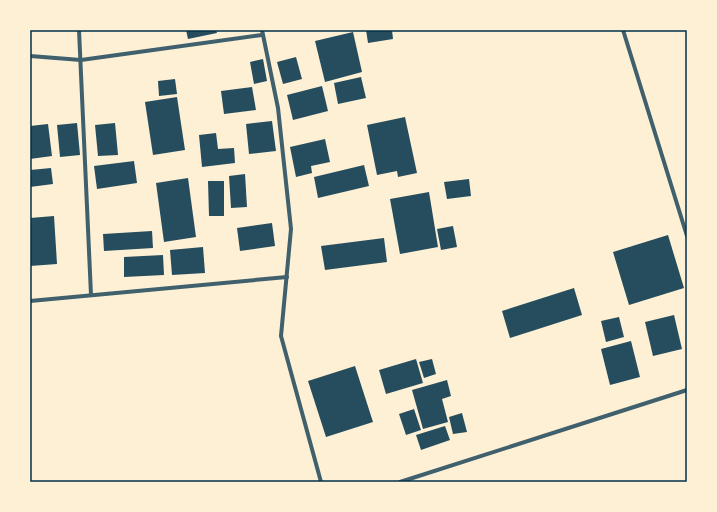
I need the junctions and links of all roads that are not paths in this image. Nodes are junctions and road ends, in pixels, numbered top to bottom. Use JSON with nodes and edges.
{"nodes":[{"id":1,"x":79,"y":30,"type":"edge"},
{"id":2,"x":623,"y":30,"type":"edge"},
{"id":3,"x":262,"y":32,"type":"edge"},
{"id":4,"x":30,"y":56,"type":"edge"},
{"id":5,"x":81,"y":60,"type":"junction"},
{"id":6,"x":687,"y":236,"type":"edge"},
{"id":7,"x":287,"y":277,"type":"junction"},
{"id":8,"x":91,"y":295,"type":"junction"},
{"id":9,"x":30,"y":301,"type":"edge"},
{"id":10,"x":687,"y":390,"type":"edge"},
{"id":11,"x":321,"y":482,"type":"edge"},
{"id":12,"x":400,"y":482,"type":"edge"}],
"edges":[{"from":1,"to":5,"type":"street"},
{"from":2,"to":6,"type":"street"},
{"from":3,"to":5,"type":"street"},
{"from":3,"to":7,"type":"street"},
{"from":4,"to":5,"type":"street"},
{"from":5,"to":8,"type":"street"},
{"from":7,"to":8,"type":"street"},
{"from":7,"to":11,"type":"street"},
{"from":8,"to":9,"type":"street"},
{"from":10,"to":12,"type":"street"}]}
